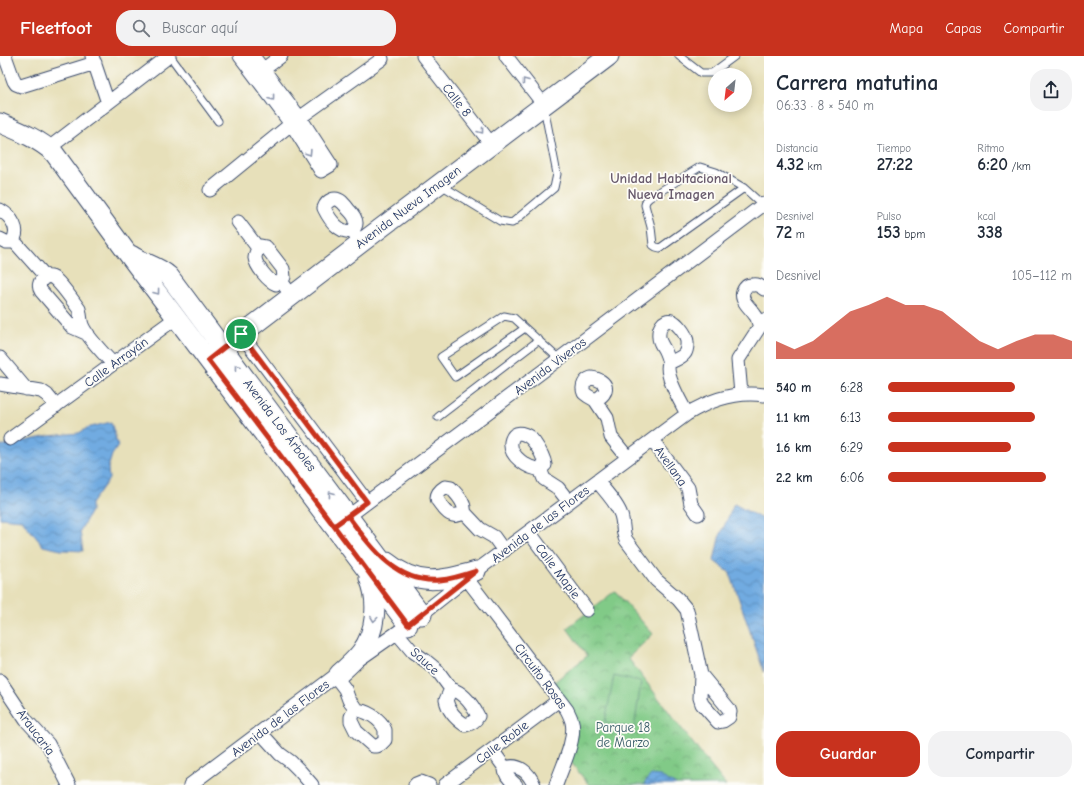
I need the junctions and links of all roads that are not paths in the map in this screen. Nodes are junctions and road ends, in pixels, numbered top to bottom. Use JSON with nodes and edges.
{"nodes":[{"id":1,"x":5,"y":56,"type":"edge"},
{"id":2,"x":170,"y":56,"type":"edge"},
{"id":3,"x":240,"y":56,"type":"edge"},
{"id":4,"x":253,"y":56,"type":"edge"},
{"id":5,"x":281,"y":56,"type":"edge"},
{"id":6,"x":423,"y":56,"type":"edge"},
{"id":7,"x":506,"y":56,"type":"edge"},
{"id":8,"x":679,"y":56,"type":"edge"},
{"id":9,"x":735,"y":56,"type":"edge"},
{"id":10,"x":382,"y":59,"type":"dead end"},
{"id":11,"x":94,"y":60,"type":"edge"},
{"id":12,"x":597,"y":60,"type":"edge"},
{"id":13,"x":264,"y":76,"type":"junction"},
{"id":14,"x":108,"y":103,"type":"junction"},
{"id":15,"x":544,"y":105,"type":"junction"},
{"id":16,"x":218,"y":121,"type":"dead end"},
{"id":17,"x":296,"y":121,"type":"junction"},
{"id":18,"x":0,"y":123,"type":"edge"},
{"id":19,"x":492,"y":144,"type":"junction"},
{"id":20,"x":49,"y":148,"type":"junction"},
{"id":21,"x":440,"y":184,"type":"junction"},
{"id":22,"x":744,"y":188,"type":"junction"},
{"id":23,"x":210,"y":190,"type":"dead end"},
{"id":24,"x":763,"y":204,"type":"edge"},
{"id":25,"x":0,"y":210,"type":"edge"},
{"id":26,"x":238,"y":222,"type":"dead end"},
{"id":27,"x":6,"y":240,"type":"edge"},
{"id":28,"x":258,"y":248,"type":"junction"},
{"id":29,"x":125,"y":250,"type":"junction"},
{"id":30,"x":46,"y":277,"type":"junction"},
{"id":31,"x":287,"y":289,"type":"junction"},
{"id":32,"x":764,"y":289,"type":"edge"},
{"id":33,"x":176,"y":318,"type":"junction"},
{"id":34,"x":762,"y":323,"type":"edge"},
{"id":35,"x":525,"y":328,"type":"junction"},
{"id":36,"x":88,"y":334,"type":"junction"},
{"id":37,"x":241,"y":334,"type":"junction"},
{"id":38,"x":539,"y":340,"type":"junction"},
{"id":39,"x":215,"y":354,"type":"junction"},
{"id":40,"x":0,"y":358,"type":"edge"},
{"id":41,"x":559,"y":359,"type":"junction"},
{"id":42,"x":669,"y":363,"type":"dead end"},
{"id":43,"x":113,"y":364,"type":"junction"},
{"id":44,"x":0,"y":384,"type":"edge"},
{"id":45,"x":26,"y":389,"type":"junction"},
{"id":46,"x":741,"y":394,"type":"junction"},
{"id":47,"x":764,"y":395,"type":"edge"},
{"id":48,"x":595,"y":400,"type":"dead end"},
{"id":49,"x":56,"y":406,"type":"junction"},
{"id":50,"x":687,"y":414,"type":"junction"},
{"id":51,"x":438,"y":417,"type":"dead end"},
{"id":52,"x":10,"y":439,"type":"dead end"},
{"id":53,"x":652,"y":440,"type":"junction"},
{"id":54,"x":628,"y":458,"type":"junction"},
{"id":55,"x":540,"y":469,"type":"dead end"},
{"id":56,"x":597,"y":481,"type":"junction"},
{"id":57,"x":367,"y":502,"type":"junction"},
{"id":58,"x":569,"y":502,"type":"junction"},
{"id":59,"x":464,"y":512,"type":"dead end"},
{"id":60,"x":698,"y":514,"type":"dead end"},
{"id":61,"x":341,"y":521,"type":"junction"},
{"id":62,"x":529,"y":532,"type":"junction"},
{"id":63,"x":367,"y":541,"type":"junction"},
{"id":64,"x":504,"y":550,"type":"junction"},
{"id":65,"x":365,"y":568,"type":"junction"},
{"id":66,"x":471,"y":575,"type":"junction"},
{"id":67,"x":587,"y":610,"type":"dead end"},
{"id":68,"x":409,"y":624,"type":"junction"},
{"id":69,"x":337,"y":675,"type":"junction"},
{"id":70,"x":701,"y":675,"type":"dead end"},
{"id":71,"x":0,"y":681,"type":"edge"},
{"id":72,"x":451,"y":689,"type":"dead end"},
{"id":73,"x":559,"y":700,"type":"junction"},
{"id":74,"x":354,"y":710,"type":"dead end"},
{"id":75,"x":260,"y":732,"type":"junction"},
{"id":76,"x":492,"y":750,"type":"junction"},
{"id":77,"x":505,"y":768,"type":"junction"},
{"id":78,"x":299,"y":770,"type":"junction"},
{"id":79,"x":192,"y":784,"type":"edge"},
{"id":80,"x":69,"y":785,"type":"edge"},
{"id":81,"x":302,"y":785,"type":"edge"},
{"id":82,"x":312,"y":785,"type":"edge"},
{"id":83,"x":415,"y":785,"type":"edge"},
{"id":84,"x":429,"y":785,"type":"edge"},
{"id":85,"x":445,"y":785,"type":"edge"},
{"id":86,"x":516,"y":785,"type":"edge"},
{"id":87,"x":534,"y":785,"type":"edge"},
{"id":88,"x":556,"y":785,"type":"edge"}],
"edges":[{"from":1,"to":11,"type":"street"},
{"from":2,"to":14,"type":"street"},
{"from":2,"to":16,"type":"lane"},
{"from":3,"to":13,"type":"street"},
{"from":4,"to":13,"type":"street"},
{"from":5,"to":13,"type":"street"},
{"from":6,"to":19,"type":"street","name":"Calle 8","one_way":true},
{"from":15,"to":7,"type":"street","one_way":true},
{"from":8,"to":9,"type":"lane"},
{"from":10,"to":17,"type":"street"},
{"from":11,"to":14,"type":"street"},
{"from":12,"to":15,"type":"street","name":"Avenida Nueva Imagen"},
{"from":13,"to":17,"type":"street"},
{"from":14,"to":20,"type":"street"},
{"from":15,"to":19,"type":"street","name":"Avenida Nueva Imagen"},
{"from":15,"to":21,"type":"lane"},
{"from":17,"to":23,"type":"street"},
{"from":18,"to":20,"type":"street","name":"Avenida Los Árboles"},
{"from":19,"to":21,"type":"street","name":"Avenida Nueva Imagen"},
{"from":20,"to":29,"type":"street","name":"Avenida Los Árboles"},
{"from":21,"to":31,"type":"street","name":"Avenida Nueva Imagen"},
{"from":22,"to":22,"type":"lane"},
{"from":22,"to":24,"type":"lane"},
{"from":24,"to":41,"type":"street","name":"Avenida Viveros"},
{"from":25,"to":27,"type":"street"},
{"from":26,"to":28,"type":"street"},
{"from":27,"to":30,"type":"street"},
{"from":28,"to":31,"type":"street"},
{"from":28,"to":31,"type":"street"},
{"from":29,"to":33,"type":"street","name":"Avenida Los Árboles","one_way":true},
{"from":29,"to":39,"type":"street","name":"Avenida Los Árboles"},
{"from":30,"to":36,"type":"street"},
{"from":30,"to":36,"type":"street"},
{"from":31,"to":37,"type":"street","name":"Avenida Nueva Imagen"},
{"from":32,"to":34,"type":"street"},
{"from":33,"to":39,"type":"street","name":"Avenida Los Árboles"},
{"from":33,"to":43,"type":"street","name":"Calle Arrayán"},
{"from":34,"to":46,"type":"street"},
{"from":35,"to":35,"type":"lane"},
{"from":35,"to":38,"type":"lane"},
{"from":36,"to":43,"type":"street"},
{"from":37,"to":39,"type":"street","name":"Avenida Nueva Imagen"},
{"from":37,"to":57,"type":"street"},
{"from":38,"to":41,"type":"lane"},
{"from":38,"to":51,"type":"lane"},
{"from":39,"to":61,"type":"street","name":"Avenida Los Árboles"},
{"from":40,"to":45,"type":"street"},
{"from":41,"to":57,"type":"street","name":"Avenida Viveros"},
{"from":42,"to":50,"type":"street"},
{"from":43,"to":49,"type":"street","name":"Calle Arrayán"},
{"from":44,"to":45,"type":"street"},
{"from":45,"to":49,"type":"street"},
{"from":46,"to":47,"type":"street","name":"Avenida de las Flores"},
{"from":46,"to":50,"type":"street","name":"Avenida de las Flores"},
{"from":48,"to":54,"type":"street"},
{"from":49,"to":52,"type":"street","name":"Calle Arrayán"},
{"from":50,"to":53,"type":"street","name":"Avenida de las Flores"},
{"from":53,"to":54,"type":"street","name":"Avenida de las Flores"},
{"from":53,"to":60,"type":"street","name":"Avellana"},
{"from":54,"to":56,"type":"street","name":"Avenida de las Flores"},
{"from":55,"to":58,"type":"street"},
{"from":56,"to":58,"type":"street","name":"Avenida de las Flores"},
{"from":56,"to":70,"type":"street"},
{"from":57,"to":61,"type":"street","name":"Avenida Viveros"},
{"from":58,"to":62,"type":"street","name":"Avenida de las Flores"},
{"from":59,"to":64,"type":"street"},
{"from":61,"to":63,"type":"street","name":"Avenida Los Árboles"},
{"from":61,"to":65,"type":"street","name":"Avenida Los Árboles"},
{"from":62,"to":64,"type":"street","name":"Avenida de las Flores"},
{"from":62,"to":67,"type":"street","name":"Calle Maple"},
{"from":63,"to":66,"type":"street"},
{"from":63,"to":68,"type":"street","name":"Avenida Los Árboles"},
{"from":64,"to":66,"type":"street","name":"Avenida de las Flores"},
{"from":65,"to":68,"type":"street","name":"Avenida Los Árboles"},
{"from":65,"to":69,"type":"street","one_way":true},
{"from":66,"to":68,"type":"street","name":"Avenida de las Flores"},
{"from":66,"to":73,"type":"street","name":"Circuito Rosas"},
{"from":68,"to":69,"type":"street","name":"Avenida de las Flores"},
{"from":68,"to":72,"type":"street","name":"Sauce"},
{"from":69,"to":74,"type":"street"},
{"from":69,"to":75,"type":"street","name":"Avenida de las Flores"},
{"from":71,"to":80,"type":"street","name":"Araucaria"},
{"from":73,"to":76,"type":"street","name":"Calle Roble"},
{"from":73,"to":88,"type":"street","name":"Circuito Rosas"},
{"from":75,"to":78,"type":"street"},
{"from":75,"to":79,"type":"street","name":"Avenida de las Flores"},
{"from":76,"to":77,"type":"street"},
{"from":76,"to":85,"type":"street","name":"Calle Roble"},
{"from":77,"to":86,"type":"street"},
{"from":77,"to":87,"type":"street"},
{"from":78,"to":81,"type":"street"},
{"from":78,"to":82,"type":"street"},
{"from":83,"to":84,"type":"street"}]}
